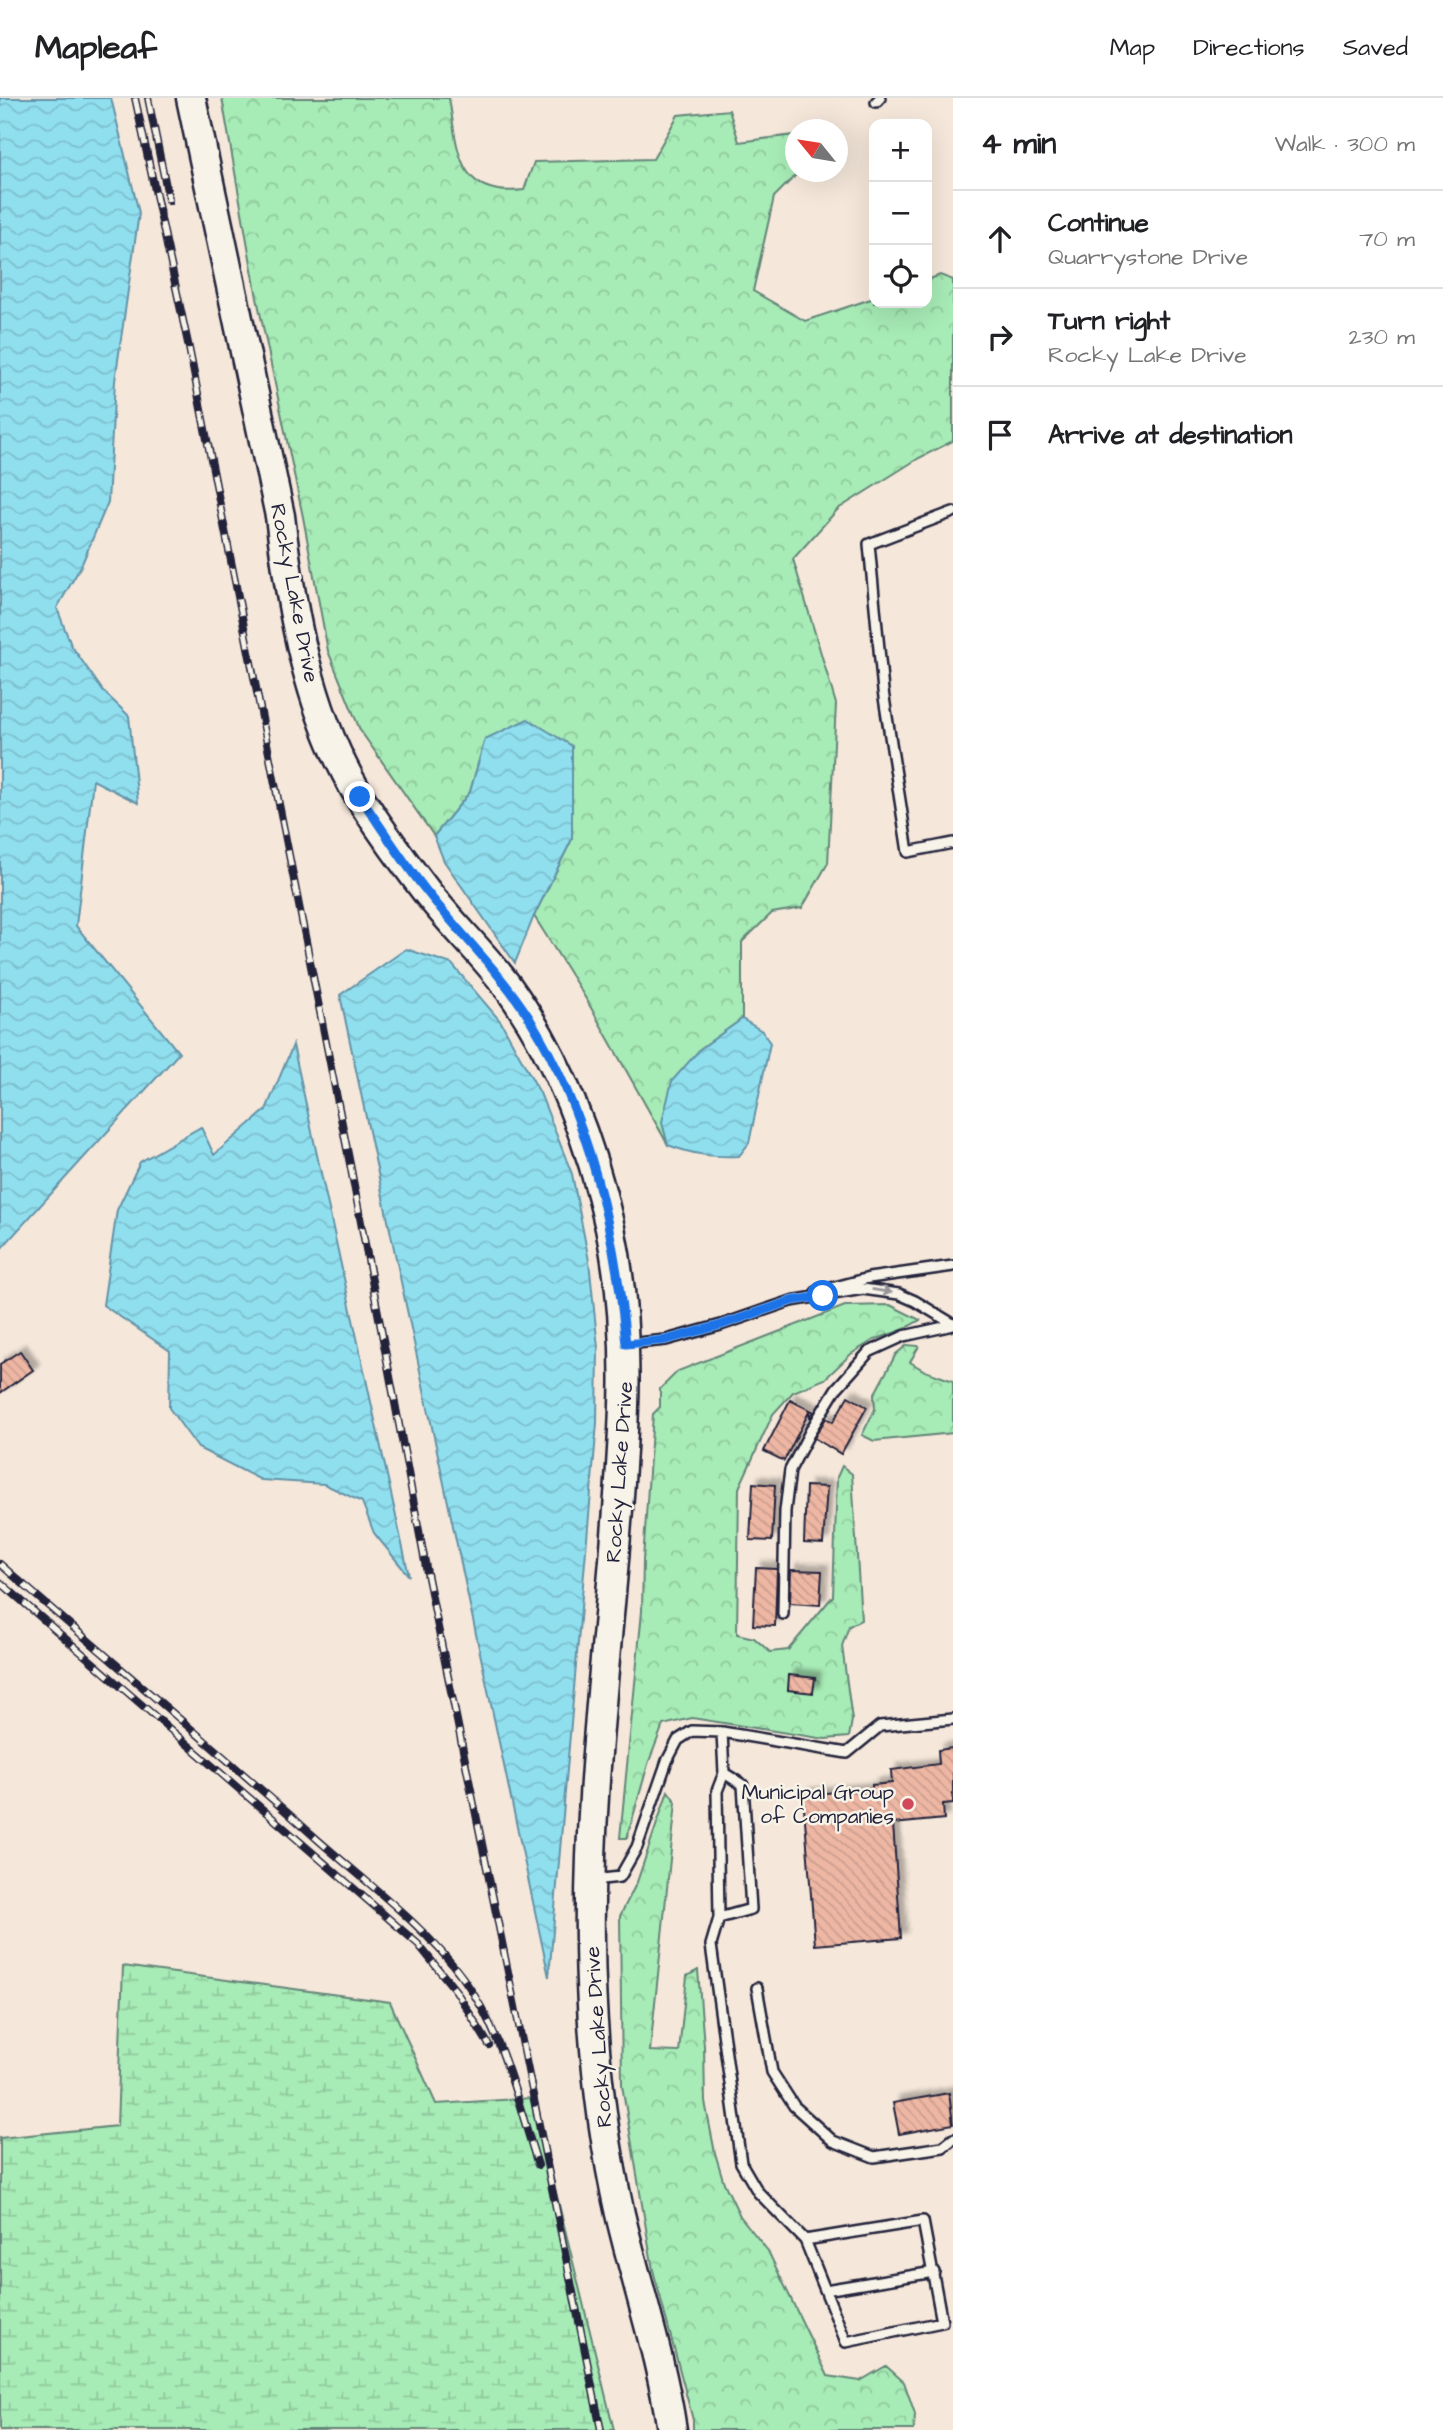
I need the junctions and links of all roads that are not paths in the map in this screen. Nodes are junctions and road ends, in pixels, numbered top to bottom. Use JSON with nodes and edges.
{"nodes":[{"id":1,"x":191,"y":98,"type":"edge"},
{"id":2,"x":953,"y":512,"type":"edge"},
{"id":3,"x":953,"y":843,"type":"edge"},
{"id":4,"x":953,"y":1268,"type":"edge"},
{"id":5,"x":791,"y":1301,"type":"junction"},
{"id":6,"x":953,"y":1325,"type":"edge"},
{"id":7,"x":626,"y":1344,"type":"junction"},
{"id":8,"x":783,"y":1614,"type":"dead end"},
{"id":9,"x":953,"y":1719,"type":"edge"},
{"id":10,"x":722,"y":1731,"type":"junction"},
{"id":11,"x":724,"y":1773,"type":"junction"},
{"id":12,"x":592,"y":1880,"type":"junction"},
{"id":13,"x":719,"y":1919,"type":"junction"},
{"id":14,"x":757,"y":1987,"type":"dead end"},
{"id":15,"x":953,"y":2139,"type":"edge"},
{"id":16,"x":805,"y":2240,"type":"junction"},
{"id":17,"x":933,"y":2272,"type":"junction"},
{"id":18,"x":825,"y":2290,"type":"junction"},
{"id":19,"x":672,"y":2430,"type":"edge"}],
"edges":[{"from":1,"to":7,"type":"main road","name":"Rocky Lake Drive"},
{"from":2,"to":3,"type":"lane"},
{"from":4,"to":5,"type":"lane"},
{"from":5,"to":6,"type":"lane","one_way":true},
{"from":5,"to":7,"type":"lane"},
{"from":6,"to":8,"type":"lane"},
{"from":7,"to":12,"type":"main road","name":"Rocky Lake Drive"},
{"from":9,"to":10,"type":"lane"},
{"from":10,"to":11,"type":"lane"},
{"from":10,"to":12,"type":"lane"},
{"from":11,"to":13,"type":"lane"},
{"from":11,"to":13,"type":"lane"},
{"from":12,"to":19,"type":"main road","name":"Rocky Lake Drive"},
{"from":13,"to":16,"type":"lane"},
{"from":14,"to":15,"type":"lane"},
{"from":16,"to":17,"type":"lane"},
{"from":16,"to":18,"type":"lane"},
{"from":17,"to":18,"type":"lane"},
{"from":17,"to":18,"type":"lane"}]}
